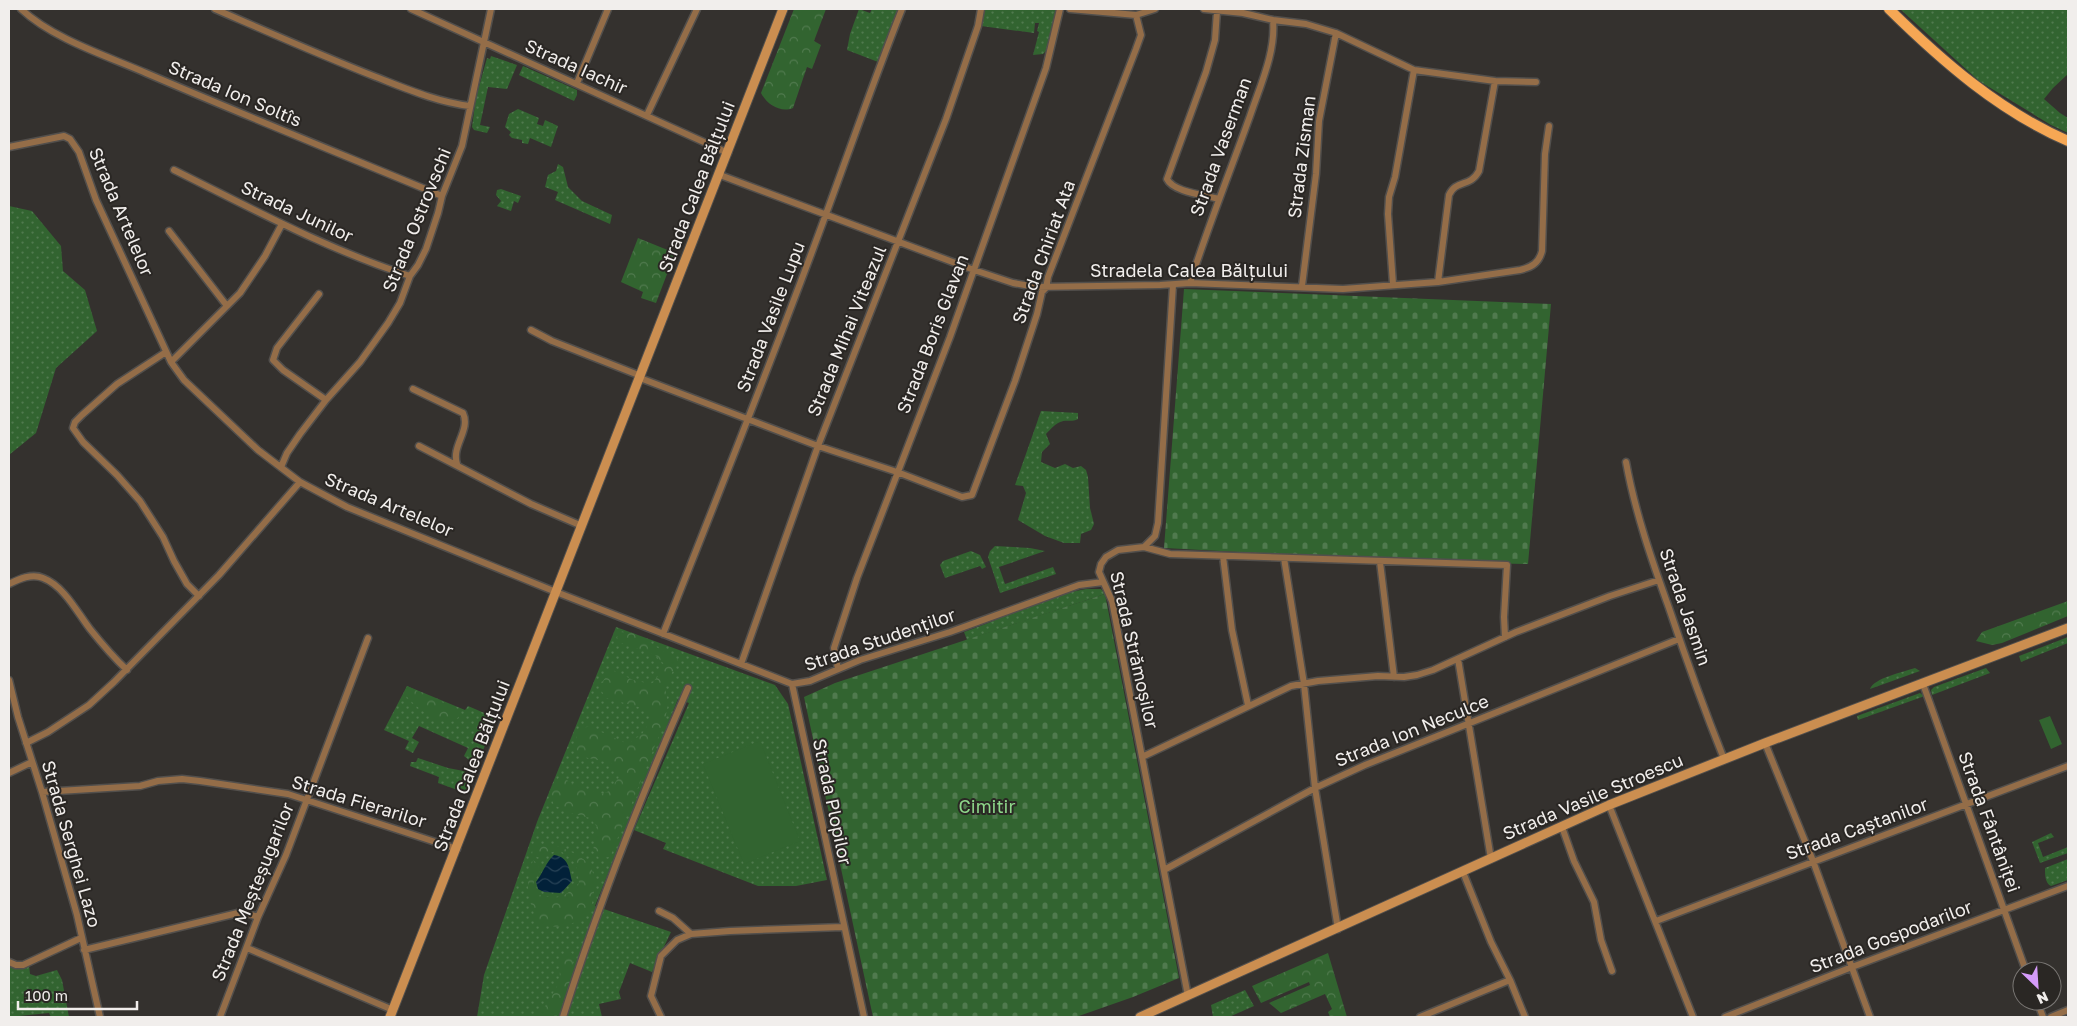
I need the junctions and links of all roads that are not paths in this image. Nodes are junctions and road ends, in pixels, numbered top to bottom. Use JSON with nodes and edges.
{"nodes":[{"id":1,"x":21,"y":9,"type":"edge"},
{"id":2,"x":214,"y":9,"type":"edge"},
{"id":3,"x":411,"y":9,"type":"edge"},
{"id":4,"x":491,"y":9,"type":"edge"},
{"id":5,"x":608,"y":9,"type":"edge"},
{"id":6,"x":697,"y":9,"type":"edge"},
{"id":7,"x":783,"y":9,"type":"edge"},
{"id":8,"x":902,"y":9,"type":"edge"},
{"id":9,"x":982,"y":9,"type":"edge"},
{"id":10,"x":1060,"y":9,"type":"edge"},
{"id":11,"x":1070,"y":9,"type":"edge"},
{"id":12,"x":1155,"y":9,"type":"edge"},
{"id":13,"x":1204,"y":9,"type":"edge"},
{"id":14,"x":1889,"y":9,"type":"edge"},
{"id":15,"x":1217,"y":11,"type":"junction"},
{"id":16,"x":1136,"y":14,"type":"junction"},
{"id":17,"x":1273,"y":20,"type":"junction"},
{"id":18,"x":1336,"y":33,"type":"junction"},
{"id":19,"x":485,"y":44,"type":"junction"},
{"id":20,"x":1414,"y":70,"type":"junction"},
{"id":21,"x":1495,"y":81,"type":"junction"},
{"id":22,"x":1536,"y":82,"type":"dead end"},
{"id":23,"x":577,"y":83,"type":"junction"},
{"id":24,"x":470,"y":106,"type":"junction"},
{"id":25,"x":647,"y":115,"type":"junction"},
{"id":26,"x":1549,"y":126,"type":"dead end"},
{"id":27,"x":2068,"y":141,"type":"edge"},
{"id":28,"x":9,"y":146,"type":"edge"},
{"id":29,"x":728,"y":153,"type":"junction"},
{"id":30,"x":174,"y":170,"type":"dead end"},
{"id":31,"x":720,"y":175,"type":"junction"},
{"id":32,"x":442,"y":196,"type":"junction"},
{"id":33,"x":1219,"y":199,"type":"junction"},
{"id":34,"x":826,"y":214,"type":"junction"},
{"id":35,"x":282,"y":224,"type":"junction"},
{"id":36,"x":169,"y":232,"type":"dead end"},
{"id":37,"x":899,"y":242,"type":"junction"},
{"id":38,"x":974,"y":270,"type":"junction"},
{"id":39,"x":410,"y":276,"type":"junction"},
{"id":40,"x":1438,"y":282,"type":"junction"},
{"id":41,"x":1190,"y":283,"type":"junction"},
{"id":42,"x":1393,"y":284,"type":"junction"},
{"id":43,"x":1173,"y":285,"type":"junction"},
{"id":44,"x":1302,"y":286,"type":"junction"},
{"id":45,"x":1046,"y":288,"type":"junction"},
{"id":46,"x":319,"y":294,"type":"dead end"},
{"id":47,"x":227,"y":306,"type":"junction"},
{"id":48,"x":531,"y":330,"type":"dead end"},
{"id":49,"x":166,"y":352,"type":"junction"},
{"id":50,"x":171,"y":362,"type":"junction"},
{"id":51,"x":640,"y":377,"type":"junction"},
{"id":52,"x":413,"y":390,"type":"dead end"},
{"id":53,"x":326,"y":400,"type":"junction"},
{"id":54,"x":749,"y":418,"type":"junction"},
{"id":55,"x":419,"y":446,"type":"dead end"},
{"id":56,"x":818,"y":446,"type":"junction"},
{"id":57,"x":1626,"y":462,"type":"dead end"},
{"id":58,"x":457,"y":464,"type":"junction"},
{"id":59,"x":281,"y":467,"type":"junction"},
{"id":60,"x":897,"y":472,"type":"junction"},
{"id":61,"x":300,"y":482,"type":"junction"},
{"id":62,"x":582,"y":526,"type":"junction"},
{"id":63,"x":1144,"y":547,"type":"junction"},
{"id":64,"x":1222,"y":556,"type":"junction"},
{"id":65,"x":1284,"y":558,"type":"junction"},
{"id":66,"x":1380,"y":562,"type":"junction"},
{"id":67,"x":1659,"y":580,"type":"junction"},
{"id":68,"x":1103,"y":582,"type":"junction"},
{"id":69,"x":9,"y":584,"type":"edge"},
{"id":70,"x":556,"y":592,"type":"junction"},
{"id":71,"x":199,"y":596,"type":"junction"},
{"id":72,"x":2068,"y":628,"type":"edge"},
{"id":73,"x":663,"y":634,"type":"junction"},
{"id":74,"x":1505,"y":637,"type":"junction"},
{"id":75,"x":368,"y":638,"type":"dead end"},
{"id":76,"x":1679,"y":639,"type":"junction"},
{"id":77,"x":1458,"y":659,"type":"junction"},
{"id":78,"x":741,"y":664,"type":"junction"},
{"id":79,"x":838,"y":669,"type":"junction"},
{"id":80,"x":127,"y":670,"type":"junction"},
{"id":81,"x":1394,"y":677,"type":"junction"},
{"id":82,"x":9,"y":680,"type":"edge"},
{"id":83,"x":792,"y":684,"type":"junction"},
{"id":84,"x":1304,"y":684,"type":"junction"},
{"id":85,"x":1923,"y":684,"type":"junction"},
{"id":86,"x":688,"y":688,"type":"dead end"},
{"id":87,"x":1248,"y":705,"type":"junction"},
{"id":88,"x":1470,"y":724,"type":"junction"},
{"id":89,"x":26,"y":743,"type":"junction"},
{"id":90,"x":1765,"y":743,"type":"junction"},
{"id":91,"x":1142,"y":757,"type":"junction"},
{"id":92,"x":1724,"y":759,"type":"junction"},
{"id":93,"x":32,"y":762,"type":"junction"},
{"id":94,"x":2068,"y":766,"type":"edge"},
{"id":95,"x":9,"y":773,"type":"edge"},
{"id":96,"x":1315,"y":788,"type":"junction"},
{"id":97,"x":42,"y":792,"type":"junction"},
{"id":98,"x":308,"y":799,"type":"junction"},
{"id":99,"x":1966,"y":804,"type":"junction"},
{"id":100,"x":1610,"y":805,"type":"junction"},
{"id":101,"x":1562,"y":827,"type":"junction"},
{"id":102,"x":457,"y":849,"type":"junction"},
{"id":103,"x":1491,"y":859,"type":"junction"},
{"id":104,"x":1812,"y":861,"type":"junction"},
{"id":105,"x":1164,"y":870,"type":"junction"},
{"id":106,"x":1463,"y":872,"type":"junction"},
{"id":107,"x":2068,"y":886,"type":"edge"},
{"id":108,"x":659,"y":911,"type":"dead end"},
{"id":109,"x":2005,"y":911,"type":"junction"},
{"id":110,"x":258,"y":917,"type":"junction"},
{"id":111,"x":1656,"y":921,"type":"junction"},
{"id":112,"x":843,"y":927,"type":"junction"},
{"id":113,"x":1338,"y":929,"type":"junction"},
{"id":114,"x":691,"y":934,"type":"junction"},
{"id":115,"x":81,"y":938,"type":"junction"},
{"id":116,"x":247,"y":948,"type":"junction"},
{"id":117,"x":84,"y":950,"type":"junction"},
{"id":118,"x":2022,"y":961,"type":"edge"},
{"id":119,"x":9,"y":962,"type":"edge"},
{"id":120,"x":1852,"y":967,"type":"junction"},
{"id":121,"x":1612,"y":970,"type":"dead end"},
{"id":122,"x":1510,"y":980,"type":"junction"},
{"id":123,"x":1188,"y":996,"type":"junction"},
{"id":124,"x":2068,"y":1010,"type":"edge"},
{"id":125,"x":392,"y":1013,"type":"edge"},
{"id":126,"x":100,"y":1017,"type":"edge"},
{"id":127,"x":220,"y":1017,"type":"edge"},
{"id":128,"x":563,"y":1017,"type":"edge"},
{"id":129,"x":660,"y":1017,"type":"edge"},
{"id":130,"x":864,"y":1017,"type":"edge"},
{"id":131,"x":1140,"y":1017,"type":"edge"},
{"id":132,"x":1420,"y":1017,"type":"edge"},
{"id":133,"x":1525,"y":1017,"type":"edge"},
{"id":134,"x":1692,"y":1017,"type":"edge"},
{"id":135,"x":1725,"y":1017,"type":"edge"},
{"id":136,"x":1870,"y":1017,"type":"edge"},
{"id":137,"x":2051,"y":1017,"type":"edge"}],
"edges":[{"from":1,"to":32,"type":"street","name":"Strada Ion Soltîs"},
{"from":2,"to":24,"type":"street"},
{"from":3,"to":19,"type":"street","name":"Strada Iachir"},
{"from":4,"to":19,"type":"street","name":"Strada Ostrovschi"},
{"from":5,"to":23,"type":"street"},
{"from":6,"to":25,"type":"street"},
{"from":7,"to":29,"type":"main road","name":"Strada Calea Bălțului"},
{"from":8,"to":34,"type":"street","name":"Strada Vasile Lupu"},
{"from":9,"to":37,"type":"street","name":"Strada Mihai Viteazul"},
{"from":10,"to":38,"type":"street","name":"Strada Boris Glavan"},
{"from":11,"to":16,"type":"street"},
{"from":12,"to":16,"type":"street"},
{"from":13,"to":15,"type":"street"},
{"from":14,"to":27,"type":"main road"},
{"from":15,"to":17,"type":"street"},
{"from":15,"to":33,"type":"street"},
{"from":16,"to":45,"type":"street","name":"Strada Chiriat Ata"},
{"from":17,"to":18,"type":"street"},
{"from":17,"to":33,"type":"street","name":"Strada Vaserman"},
{"from":18,"to":20,"type":"street"},
{"from":18,"to":44,"type":"street","name":"Strada Zisman"},
{"from":19,"to":23,"type":"street","name":"Strada Iachir"},
{"from":19,"to":24,"type":"street","name":"Strada Ostrovschi"},
{"from":20,"to":21,"type":"street"},
{"from":20,"to":42,"type":"street"},
{"from":21,"to":22,"type":"street"},
{"from":21,"to":40,"type":"street"},
{"from":23,"to":25,"type":"street","name":"Strada Iachir"},
{"from":24,"to":32,"type":"street","name":"Strada Ostrovschi"},
{"from":25,"to":29,"type":"street","name":"Strada Iachir"},
{"from":26,"to":40,"type":"street","name":"Stradela Calea Bălțului"},
{"from":28,"to":49,"type":"street","name":"Strada Artelelor"},
{"from":29,"to":31,"type":"main road","name":"Strada Calea Bălțului"},
{"from":30,"to":35,"type":"street","name":"Strada Junilor"},
{"from":31,"to":34,"type":"street","name":"Stradela Calea Bălțului"},
{"from":31,"to":51,"type":"main road","name":"Strada Calea Bălțului"},
{"from":32,"to":39,"type":"street","name":"Strada Ostrovschi"},
{"from":33,"to":41,"type":"street","name":"Strada Vaserman"},
{"from":34,"to":37,"type":"street","name":"Stradela Calea Bălțului"},
{"from":34,"to":54,"type":"street","name":"Strada Vasile Lupu"},
{"from":35,"to":39,"type":"street","name":"Strada Junilor"},
{"from":35,"to":47,"type":"street"},
{"from":36,"to":47,"type":"street"},
{"from":37,"to":38,"type":"street","name":"Stradela Calea Bălțului"},
{"from":37,"to":56,"type":"street","name":"Strada Mihai Viteazul"},
{"from":38,"to":45,"type":"street","name":"Stradela Calea Bălțului"},
{"from":38,"to":60,"type":"street","name":"Strada Boris Glavan"},
{"from":39,"to":53,"type":"street","name":"Strada Ostrovschi"},
{"from":40,"to":42,"type":"street","name":"Stradela Calea Bălțului"},
{"from":41,"to":43,"type":"street","name":"Stradela Calea Bălțului"},
{"from":41,"to":44,"type":"street","name":"Stradela Calea Bălțului"},
{"from":42,"to":44,"type":"street","name":"Stradela Calea Bălțului"},
{"from":43,"to":45,"type":"street","name":"Stradela Calea Bălțului"},
{"from":43,"to":63,"type":"street"},
{"from":45,"to":60,"type":"street","name":"Strada Chiriat Ata"},
{"from":46,"to":53,"type":"street"},
{"from":47,"to":50,"type":"street"},
{"from":48,"to":51,"type":"street"},
{"from":49,"to":50,"type":"street","name":"Strada Artelelor"},
{"from":49,"to":71,"type":"street"},
{"from":50,"to":59,"type":"street","name":"Strada Artelelor"},
{"from":51,"to":54,"type":"street"},
{"from":51,"to":62,"type":"main road","name":"Strada Calea Bălțului"},
{"from":52,"to":58,"type":"street"},
{"from":53,"to":59,"type":"street","name":"Strada Ostrovschi"},
{"from":54,"to":56,"type":"street"},
{"from":54,"to":73,"type":"street","name":"Strada Vasile Lupu"},
{"from":55,"to":58,"type":"street"},
{"from":56,"to":60,"type":"street"},
{"from":56,"to":78,"type":"street","name":"Strada Mihai Viteazul"},
{"from":57,"to":67,"type":"street","name":"Strada Jasmin"},
{"from":58,"to":62,"type":"street"},
{"from":59,"to":61,"type":"street","name":"Strada Artelelor"},
{"from":60,"to":79,"type":"street","name":"Strada Boris Glavan"},
{"from":61,"to":70,"type":"street","name":"Strada Artelelor"},
{"from":61,"to":71,"type":"street"},
{"from":62,"to":70,"type":"main road","name":"Strada Calea Bălțului"},
{"from":63,"to":64,"type":"street"},
{"from":63,"to":68,"type":"street","name":"Strada Strămoșilor"},
{"from":64,"to":65,"type":"street"},
{"from":64,"to":87,"type":"street"},
{"from":65,"to":66,"type":"street"},
{"from":65,"to":84,"type":"street"},
{"from":66,"to":74,"type":"street"},
{"from":66,"to":81,"type":"street"},
{"from":67,"to":74,"type":"street"},
{"from":67,"to":76,"type":"street","name":"Strada Jasmin"},
{"from":68,"to":79,"type":"street","name":"Strada Studenților"},
{"from":68,"to":91,"type":"street","name":"Strada Strămoșilor"},
{"from":69,"to":80,"type":"street"},
{"from":70,"to":73,"type":"street","name":"Strada Studenților"},
{"from":70,"to":102,"type":"main road","name":"Strada Calea Bălțului"},
{"from":71,"to":80,"type":"street"},
{"from":72,"to":85,"type":"main road","name":"Strada Vasile Stroescu"},
{"from":73,"to":78,"type":"street","name":"Strada Studenților"},
{"from":74,"to":77,"type":"street"},
{"from":75,"to":98,"type":"street","name":"Strada Meșteșugarilor"},
{"from":76,"to":88,"type":"street","name":"Strada Ion Neculce"},
{"from":76,"to":92,"type":"street","name":"Strada Jasmin"},
{"from":77,"to":81,"type":"street"},
{"from":77,"to":88,"type":"street"},
{"from":78,"to":83,"type":"street","name":"Strada Studenților"},
{"from":79,"to":83,"type":"street","name":"Strada Studenților"},
{"from":80,"to":89,"type":"street"},
{"from":81,"to":84,"type":"street"},
{"from":82,"to":89,"type":"street","name":"Strada Serghei Lazo"},
{"from":83,"to":112,"type":"street","name":"Strada Plopilor"},
{"from":84,"to":87,"type":"street"},
{"from":84,"to":96,"type":"street"},
{"from":85,"to":90,"type":"main road","name":"Strada Vasile Stroescu"},
{"from":85,"to":99,"type":"street","name":"Strada Fântâniței"},
{"from":86,"to":128,"type":"street"},
{"from":87,"to":91,"type":"street"},
{"from":88,"to":96,"type":"street","name":"Strada Ion Neculce"},
{"from":88,"to":103,"type":"street"},
{"from":89,"to":93,"type":"street","name":"Strada Serghei Lazo"},
{"from":90,"to":92,"type":"main road","name":"Strada Vasile Stroescu"},
{"from":90,"to":104,"type":"street"},
{"from":91,"to":105,"type":"street","name":"Strada Strămoșilor"},
{"from":92,"to":100,"type":"main road","name":"Strada Vasile Stroescu"},
{"from":93,"to":95,"type":"street"},
{"from":93,"to":97,"type":"street","name":"Strada Serghei Lazo"},
{"from":94,"to":99,"type":"street","name":"Strada Caștanilor"},
{"from":96,"to":105,"type":"street","name":"Strada Ion Neculce"},
{"from":96,"to":113,"type":"street"},
{"from":97,"to":98,"type":"street","name":"Strada Fierarilor"},
{"from":97,"to":115,"type":"street","name":"Strada Serghei Lazo"},
{"from":98,"to":102,"type":"street","name":"Strada Fierarilor"},
{"from":98,"to":110,"type":"street","name":"Strada Meșteșugarilor"},
{"from":99,"to":104,"type":"street","name":"Strada Caștanilor"},
{"from":99,"to":109,"type":"street","name":"Strada Fântâniței"},
{"from":100,"to":101,"type":"main road","name":"Strada Vasile Stroescu"},
{"from":100,"to":111,"type":"street"},
{"from":101,"to":103,"type":"main road","name":"Strada Vasile Stroescu"},
{"from":101,"to":121,"type":"street"},
{"from":102,"to":125,"type":"main road","name":"Strada Calea Bălțului"},
{"from":103,"to":106,"type":"main road","name":"Strada Vasile Stroescu"},
{"from":104,"to":111,"type":"street","name":"Strada Caștanilor"},
{"from":104,"to":120,"type":"street"},
{"from":105,"to":123,"type":"street","name":"Strada Strămoșilor"},
{"from":106,"to":113,"type":"main road","name":"Strada Vasile Stroescu"},
{"from":106,"to":122,"type":"street"},
{"from":107,"to":109,"type":"street","name":"Strada Gospodarilor"},
{"from":108,"to":114,"type":"street"},
{"from":109,"to":118,"type":"street","name":"Strada Fântâniței"},
{"from":109,"to":120,"type":"street","name":"Strada Gospodarilor"},
{"from":110,"to":116,"type":"street","name":"Strada Meșteșugarilor"},
{"from":110,"to":117,"type":"street"},
{"from":111,"to":134,"type":"street"},
{"from":112,"to":114,"type":"street"},
{"from":112,"to":130,"type":"street","name":"Strada Plopilor"},
{"from":113,"to":123,"type":"main road","name":"Strada Vasile Stroescu"},
{"from":114,"to":129,"type":"street"},
{"from":115,"to":117,"type":"street","name":"Strada Serghei Lazo"},
{"from":115,"to":119,"type":"street"},
{"from":116,"to":125,"type":"street"},
{"from":116,"to":127,"type":"street","name":"Strada Meșteșugarilor"},
{"from":117,"to":126,"type":"street","name":"Strada Serghei Lazo"},
{"from":120,"to":135,"type":"street","name":"Strada Gospodarilor"},
{"from":120,"to":136,"type":"street"},
{"from":122,"to":132,"type":"street"},
{"from":122,"to":133,"type":"street"},
{"from":123,"to":131,"type":"main road","name":"Strada Vasile Stroescu"},
{"from":124,"to":137,"type":"street"}]}
